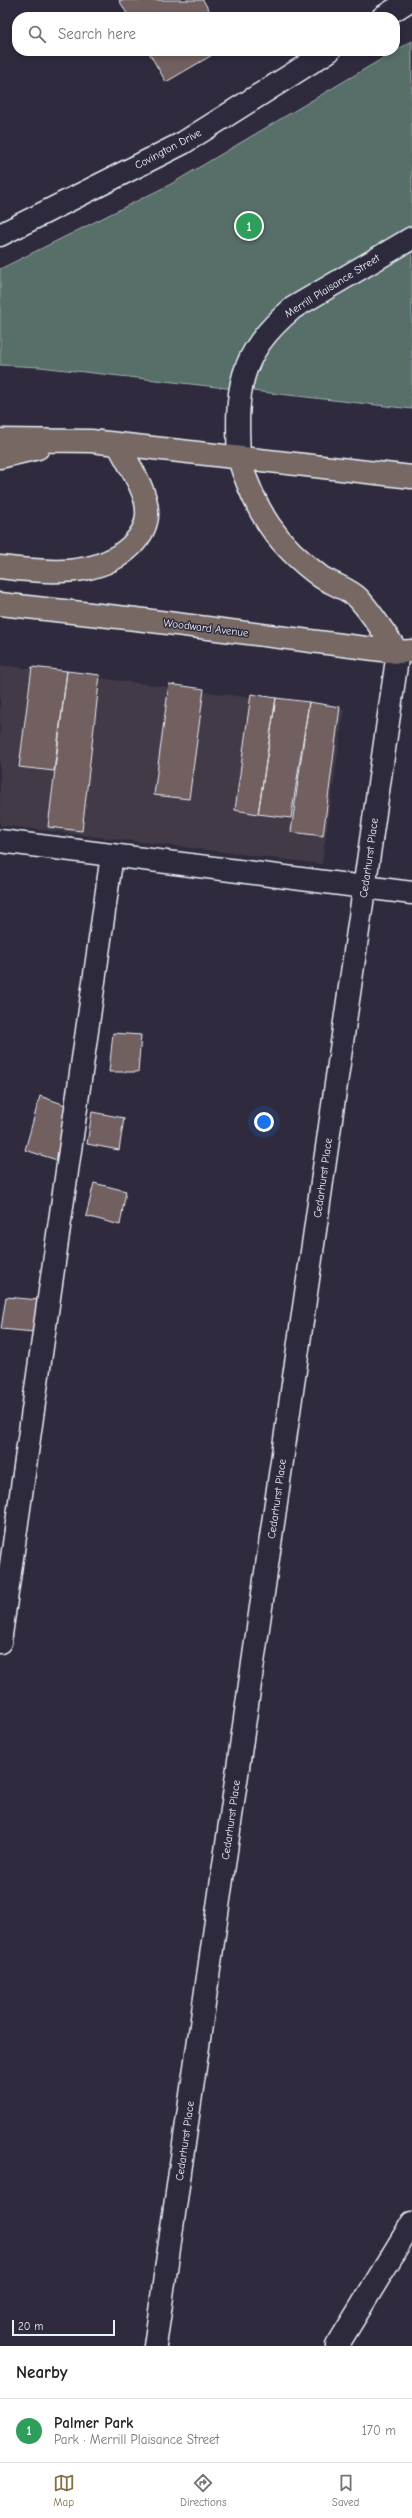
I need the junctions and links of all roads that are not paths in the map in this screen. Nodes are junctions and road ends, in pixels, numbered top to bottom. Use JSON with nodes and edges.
{"nodes":[{"id":1,"x":410,"y":0,"type":"edge"},
{"id":2,"x":391,"y":12,"type":"edge"},
{"id":3,"x":321,"y":56,"type":"edge"},
{"id":4,"x":0,"y":235,"type":"edge"},
{"id":5,"x":412,"y":238,"type":"edge"},
{"id":6,"x":0,"y":440,"type":"edge"},
{"id":7,"x":68,"y":441,"type":"junction"},
{"id":8,"x":118,"y":444,"type":"junction"},
{"id":9,"x":0,"y":457,"type":"edge"},
{"id":10,"x":239,"y":459,"type":"junction"},
{"id":11,"x":412,"y":477,"type":"edge"},
{"id":12,"x":0,"y":567,"type":"edge"},
{"id":13,"x":0,"y":604,"type":"edge"},
{"id":14,"x":405,"y":651,"type":"edge"},
{"id":15,"x":0,"y":842,"type":"edge"},
{"id":16,"x":112,"y":855,"type":"junction"},
{"id":17,"x":365,"y":887,"type":"junction"},
{"id":18,"x":412,"y":893,"type":"edge"},
{"id":19,"x":0,"y":1642,"type":"edge"},
{"id":20,"x":412,"y":2223,"type":"edge"},
{"id":21,"x":155,"y":2346,"type":"edge"},
{"id":22,"x":336,"y":2346,"type":"edge"}],
"edges":[{"from":1,"to":2,"type":"street"},
{"from":3,"to":4,"type":"street","name":"Covington Drive"},
{"from":5,"to":10,"type":"street","name":"Merrill Plaisance Street"},
{"from":6,"to":7,"type":"main road"},
{"from":7,"to":8,"type":"main road"},
{"from":7,"to":9,"type":"main road"},
{"from":8,"to":10,"type":"main road"},
{"from":8,"to":12,"type":"main road"},
{"from":10,"to":11,"type":"main road"},
{"from":10,"to":14,"type":"main road"},
{"from":13,"to":14,"type":"main road","name":"Woodward Avenue"},
{"from":14,"to":17,"type":"street","name":"Cedarhurst Place"},
{"from":15,"to":16,"type":"street"},
{"from":16,"to":17,"type":"street"},
{"from":16,"to":19,"type":"street"},
{"from":17,"to":18,"type":"street"},
{"from":17,"to":21,"type":"street","name":"Cedarhurst Place"},
{"from":20,"to":22,"type":"street"}]}
